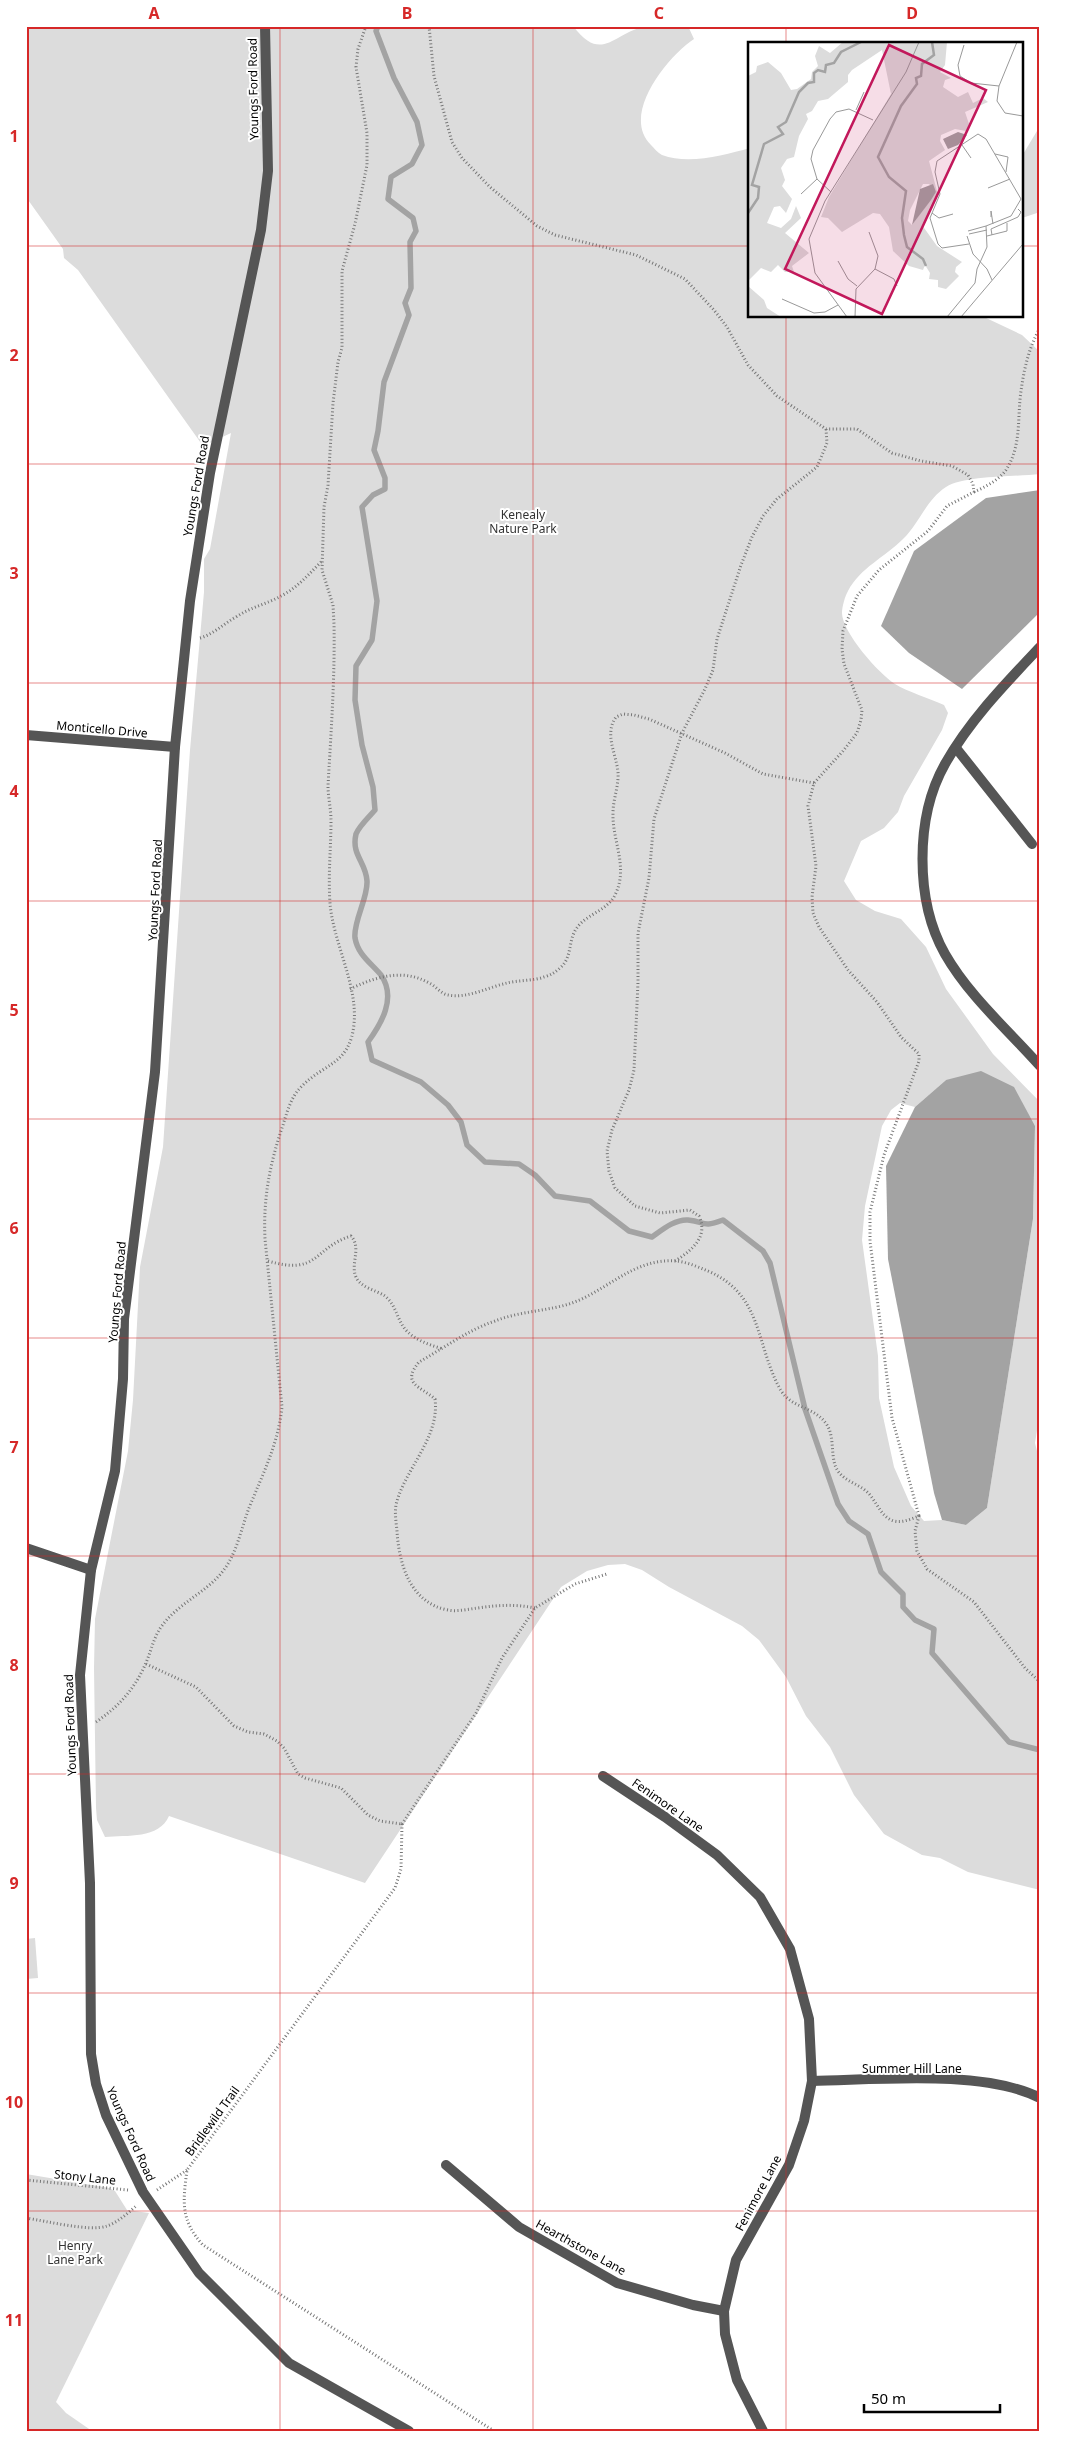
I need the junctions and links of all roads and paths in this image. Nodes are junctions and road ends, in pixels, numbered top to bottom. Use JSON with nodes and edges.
{"nodes":[{"id":1,"x":264,"y":26,"type":"edge"},
{"id":2,"x":366,"y":26,"type":"edge"},
{"id":3,"x":430,"y":26,"type":"edge"},
{"id":4,"x":1040,"y":328,"type":"edge"},
{"id":5,"x":826,"y":429,"type":"junction"},
{"id":6,"x":974,"y":492,"type":"junction"},
{"id":7,"x":322,"y":561,"type":"junction"},
{"id":8,"x":187,"y":638,"type":"junction"},
{"id":9,"x":1040,"y":647,"type":"edge"},
{"id":10,"x":682,"y":733,"type":"junction"},
{"id":11,"x":26,"y":735,"type":"edge"},
{"id":12,"x":175,"y":747,"type":"junction"},
{"id":13,"x":956,"y":748,"type":"junction"},
{"id":14,"x":814,"y":782,"type":"junction"},
{"id":15,"x":1032,"y":844,"type":"dead end"},
{"id":16,"x":350,"y":989,"type":"junction"},
{"id":17,"x":1040,"y":1066,"type":"edge"},
{"id":18,"x":268,"y":1261,"type":"junction"},
{"id":19,"x":675,"y":1261,"type":"junction"},
{"id":20,"x":443,"y":1349,"type":"junction"},
{"id":21,"x":919,"y":1516,"type":"junction"},
{"id":22,"x":26,"y":1548,"type":"edge"},
{"id":23,"x":90,"y":1570,"type":"junction"},
{"id":24,"x":607,"y":1574,"type":"dead end"},
{"id":25,"x":535,"y":1608,"type":"junction"},
{"id":26,"x":146,"y":1664,"type":"junction"},
{"id":27,"x":1040,"y":1682,"type":"edge"},
{"id":28,"x":82,"y":1730,"type":"junction"},
{"id":29,"x":603,"y":1776,"type":"dead end"},
{"id":30,"x":402,"y":1824,"type":"junction"},
{"id":31,"x":812,"y":2081,"type":"junction"},
{"id":32,"x":1040,"y":2098,"type":"edge"},
{"id":33,"x":446,"y":2164,"type":"dead end"},
{"id":34,"x":186,"y":2170,"type":"junction"},
{"id":35,"x":26,"y":2180,"type":"edge"},
{"id":36,"x":147,"y":2194,"type":"junction"},
{"id":37,"x":26,"y":2218,"type":"edge"},
{"id":38,"x":724,"y":2311,"type":"junction"},
{"id":39,"x":409,"y":2431,"type":"edge"},
{"id":40,"x":494,"y":2431,"type":"edge"},
{"id":41,"x":763,"y":2431,"type":"edge"}],
"edges":[{"from":1,"to":8,"type":"street","name":"Youngs Ford Road"},
{"from":2,"to":7,"type":"path"},
{"from":3,"to":5,"type":"path"},
{"from":4,"to":6,"type":"path"},
{"from":5,"to":6,"type":"path"},
{"from":5,"to":10,"type":"path"},
{"from":6,"to":14,"type":"path"},
{"from":7,"to":8,"type":"path"},
{"from":7,"to":16,"type":"path"},
{"from":8,"to":12,"type":"street","name":"Youngs Ford Road"},
{"from":9,"to":13,"type":"street"},
{"from":10,"to":14,"type":"path"},
{"from":10,"to":16,"type":"path"},
{"from":10,"to":19,"type":"path"},
{"from":11,"to":12,"type":"street","name":"Monticello Drive"},
{"from":12,"to":23,"type":"street","name":"Youngs Ford Road"},
{"from":13,"to":15,"type":"street"},
{"from":13,"to":17,"type":"street"},
{"from":14,"to":21,"type":"path"},
{"from":16,"to":18,"type":"path"},
{"from":18,"to":20,"type":"path"},
{"from":18,"to":26,"type":"path"},
{"from":19,"to":20,"type":"path"},
{"from":19,"to":21,"type":"path"},
{"from":20,"to":25,"type":"path"},
{"from":21,"to":27,"type":"path"},
{"from":22,"to":23,"type":"street"},
{"from":23,"to":28,"type":"street","name":"Youngs Ford Road"},
{"from":24,"to":25,"type":"path"},
{"from":25,"to":30,"type":"path"},
{"from":26,"to":28,"type":"path"},
{"from":26,"to":30,"type":"path"},
{"from":28,"to":36,"type":"street","name":"Youngs Ford Road"},
{"from":29,"to":31,"type":"street","name":"Fenimore Lane"},
{"from":30,"to":34,"type":"path","name":"Bridlewild Trail"},
{"from":31,"to":32,"type":"street","name":"Summer Hill Lane"},
{"from":31,"to":38,"type":"street","name":"Fenimore Lane"},
{"from":33,"to":38,"type":"street","name":"Hearthstone Lane"},
{"from":34,"to":36,"type":"path"},
{"from":34,"to":40,"type":"path","name":"Bridlewild Trail"},
{"from":35,"to":36,"type":"path","name":"Stony Lane"},
{"from":36,"to":37,"type":"path"},
{"from":36,"to":39,"type":"street","name":"Youngs Ford Road"},
{"from":38,"to":41,"type":"street","name":"Fenimore Lane"}]}
